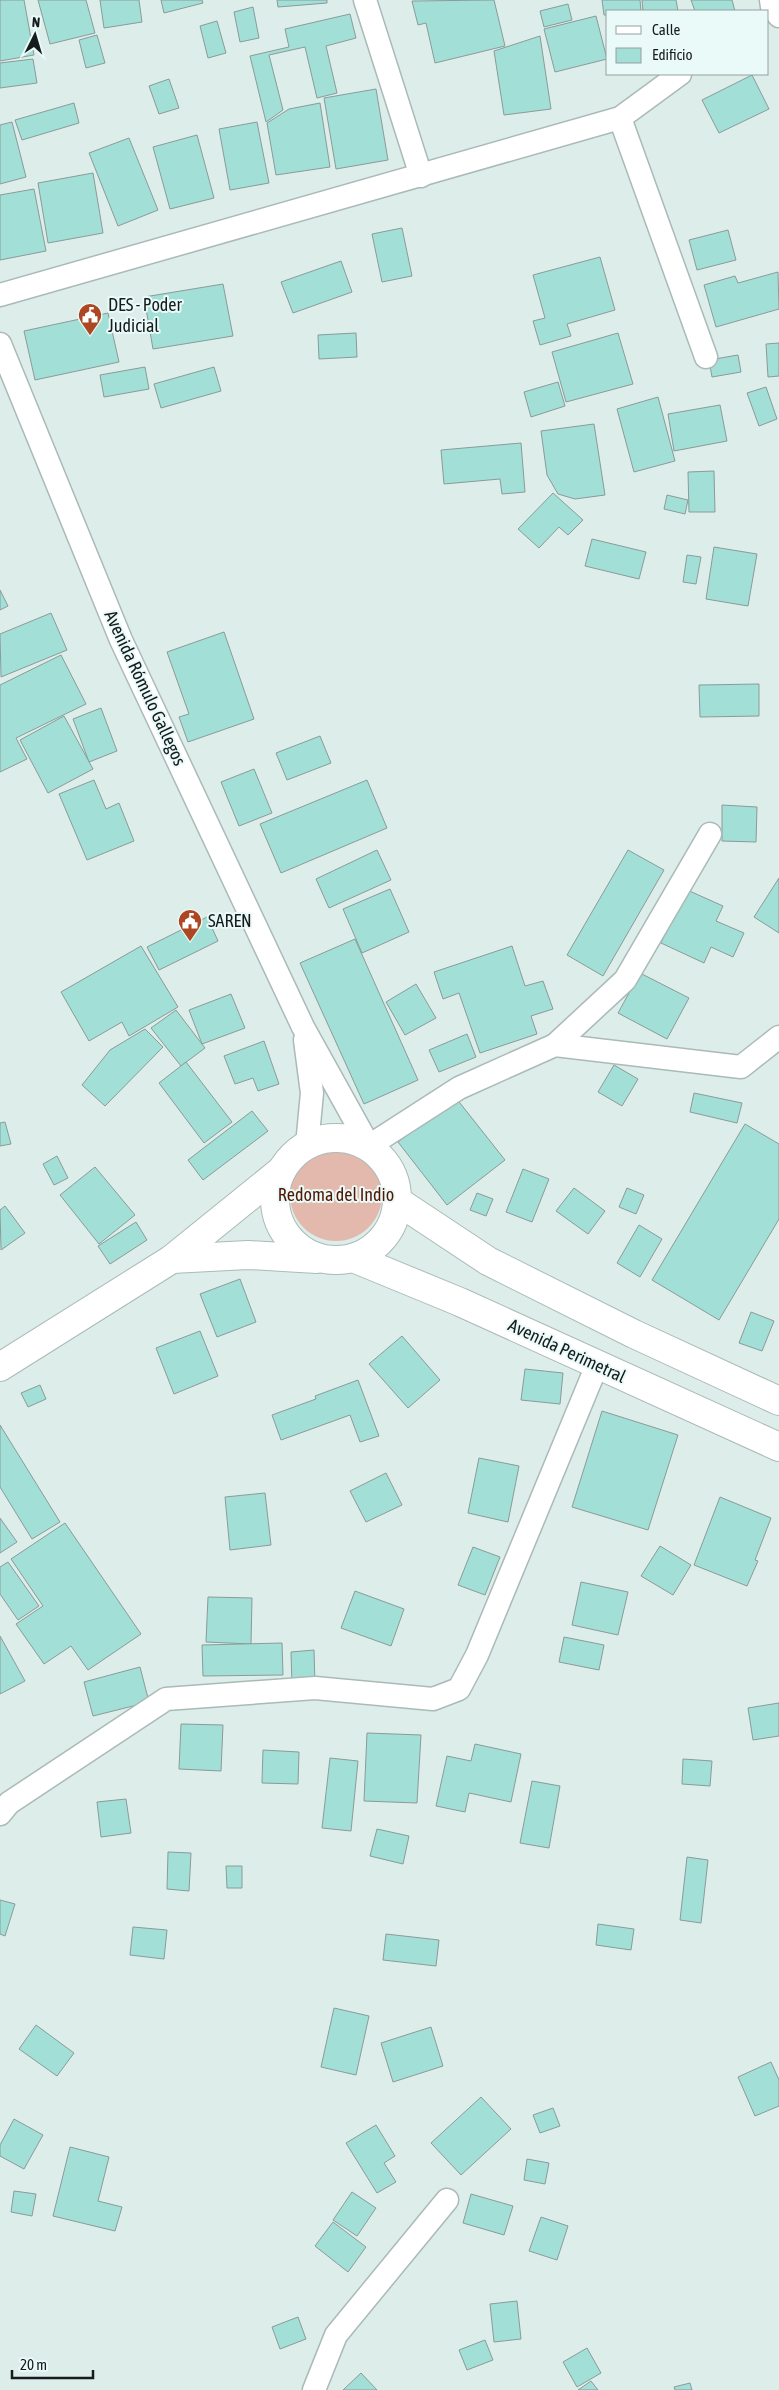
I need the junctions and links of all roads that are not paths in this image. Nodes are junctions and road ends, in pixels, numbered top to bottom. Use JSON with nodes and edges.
{"nodes":[{"id":1,"x":365,"y":0,"type":"edge"},
{"id":2,"x":679,"y":75,"type":"edge"},
{"id":3,"x":620,"y":118,"type":"junction"},
{"id":4,"x":421,"y":176,"type":"junction"},
{"id":5,"x":0,"y":295,"type":"edge"},
{"id":6,"x":0,"y":344,"type":"edge"},
{"id":7,"x":706,"y":357,"type":"dead end"},
{"id":8,"x":710,"y":834,"type":"dead end"},
{"id":9,"x":303,"y":1026,"type":"junction"},
{"id":10,"x":779,"y":1037,"type":"edge"},
{"id":11,"x":555,"y":1045,"type":"junction"},
{"id":12,"x":307,"y":1145,"type":"junction"},
{"id":13,"x":369,"y":1146,"type":"junction"},
{"id":14,"x":282,"y":1170,"type":"junction"},
{"id":15,"x":399,"y":1202,"type":"junction"},
{"id":16,"x":172,"y":1259,"type":"junction"},
{"id":17,"x":342,"y":1259,"type":"junction"},
{"id":18,"x":597,"y":1365,"type":"junction"},
{"id":19,"x":0,"y":1367,"type":"edge"},
{"id":20,"x":779,"y":1401,"type":"edge"},
{"id":21,"x":779,"y":1447,"type":"edge"},
{"id":22,"x":0,"y":1814,"type":"edge"},
{"id":23,"x":447,"y":2200,"type":"dead end"},
{"id":24,"x":314,"y":2390,"type":"edge"}],
"edges":[{"from":1,"to":4,"type":"street"},
{"from":2,"to":3,"type":"street"},
{"from":3,"to":4,"type":"street"},
{"from":3,"to":7,"type":"street"},
{"from":4,"to":5,"type":"street"},
{"from":6,"to":9,"type":"street","name":"Avenida Rómulo Gallegos"},
{"from":8,"to":11,"type":"street"},
{"from":9,"to":12,"type":"street","name":"Avenida Rómulo Gallegos"},
{"from":9,"to":13,"type":"street","name":"Avenida Rómulo Gallegos"},
{"from":10,"to":11,"type":"street"},
{"from":11,"to":13,"type":"street"},
{"from":12,"to":13,"type":"main road"},
{"from":12,"to":14,"type":"main road"},
{"from":13,"to":15,"type":"main road"},
{"from":14,"to":16,"type":"main road"},
{"from":14,"to":17,"type":"main road"},
{"from":15,"to":17,"type":"main road"},
{"from":15,"to":20,"type":"main road"},
{"from":16,"to":17,"type":"main road"},
{"from":16,"to":19,"type":"main road"},
{"from":17,"to":18,"type":"main road","name":"Avenida Perimetral"},
{"from":18,"to":21,"type":"main road","name":"Avenida Perimetral"},
{"from":18,"to":22,"type":"street"},
{"from":23,"to":24,"type":"street"}]}
